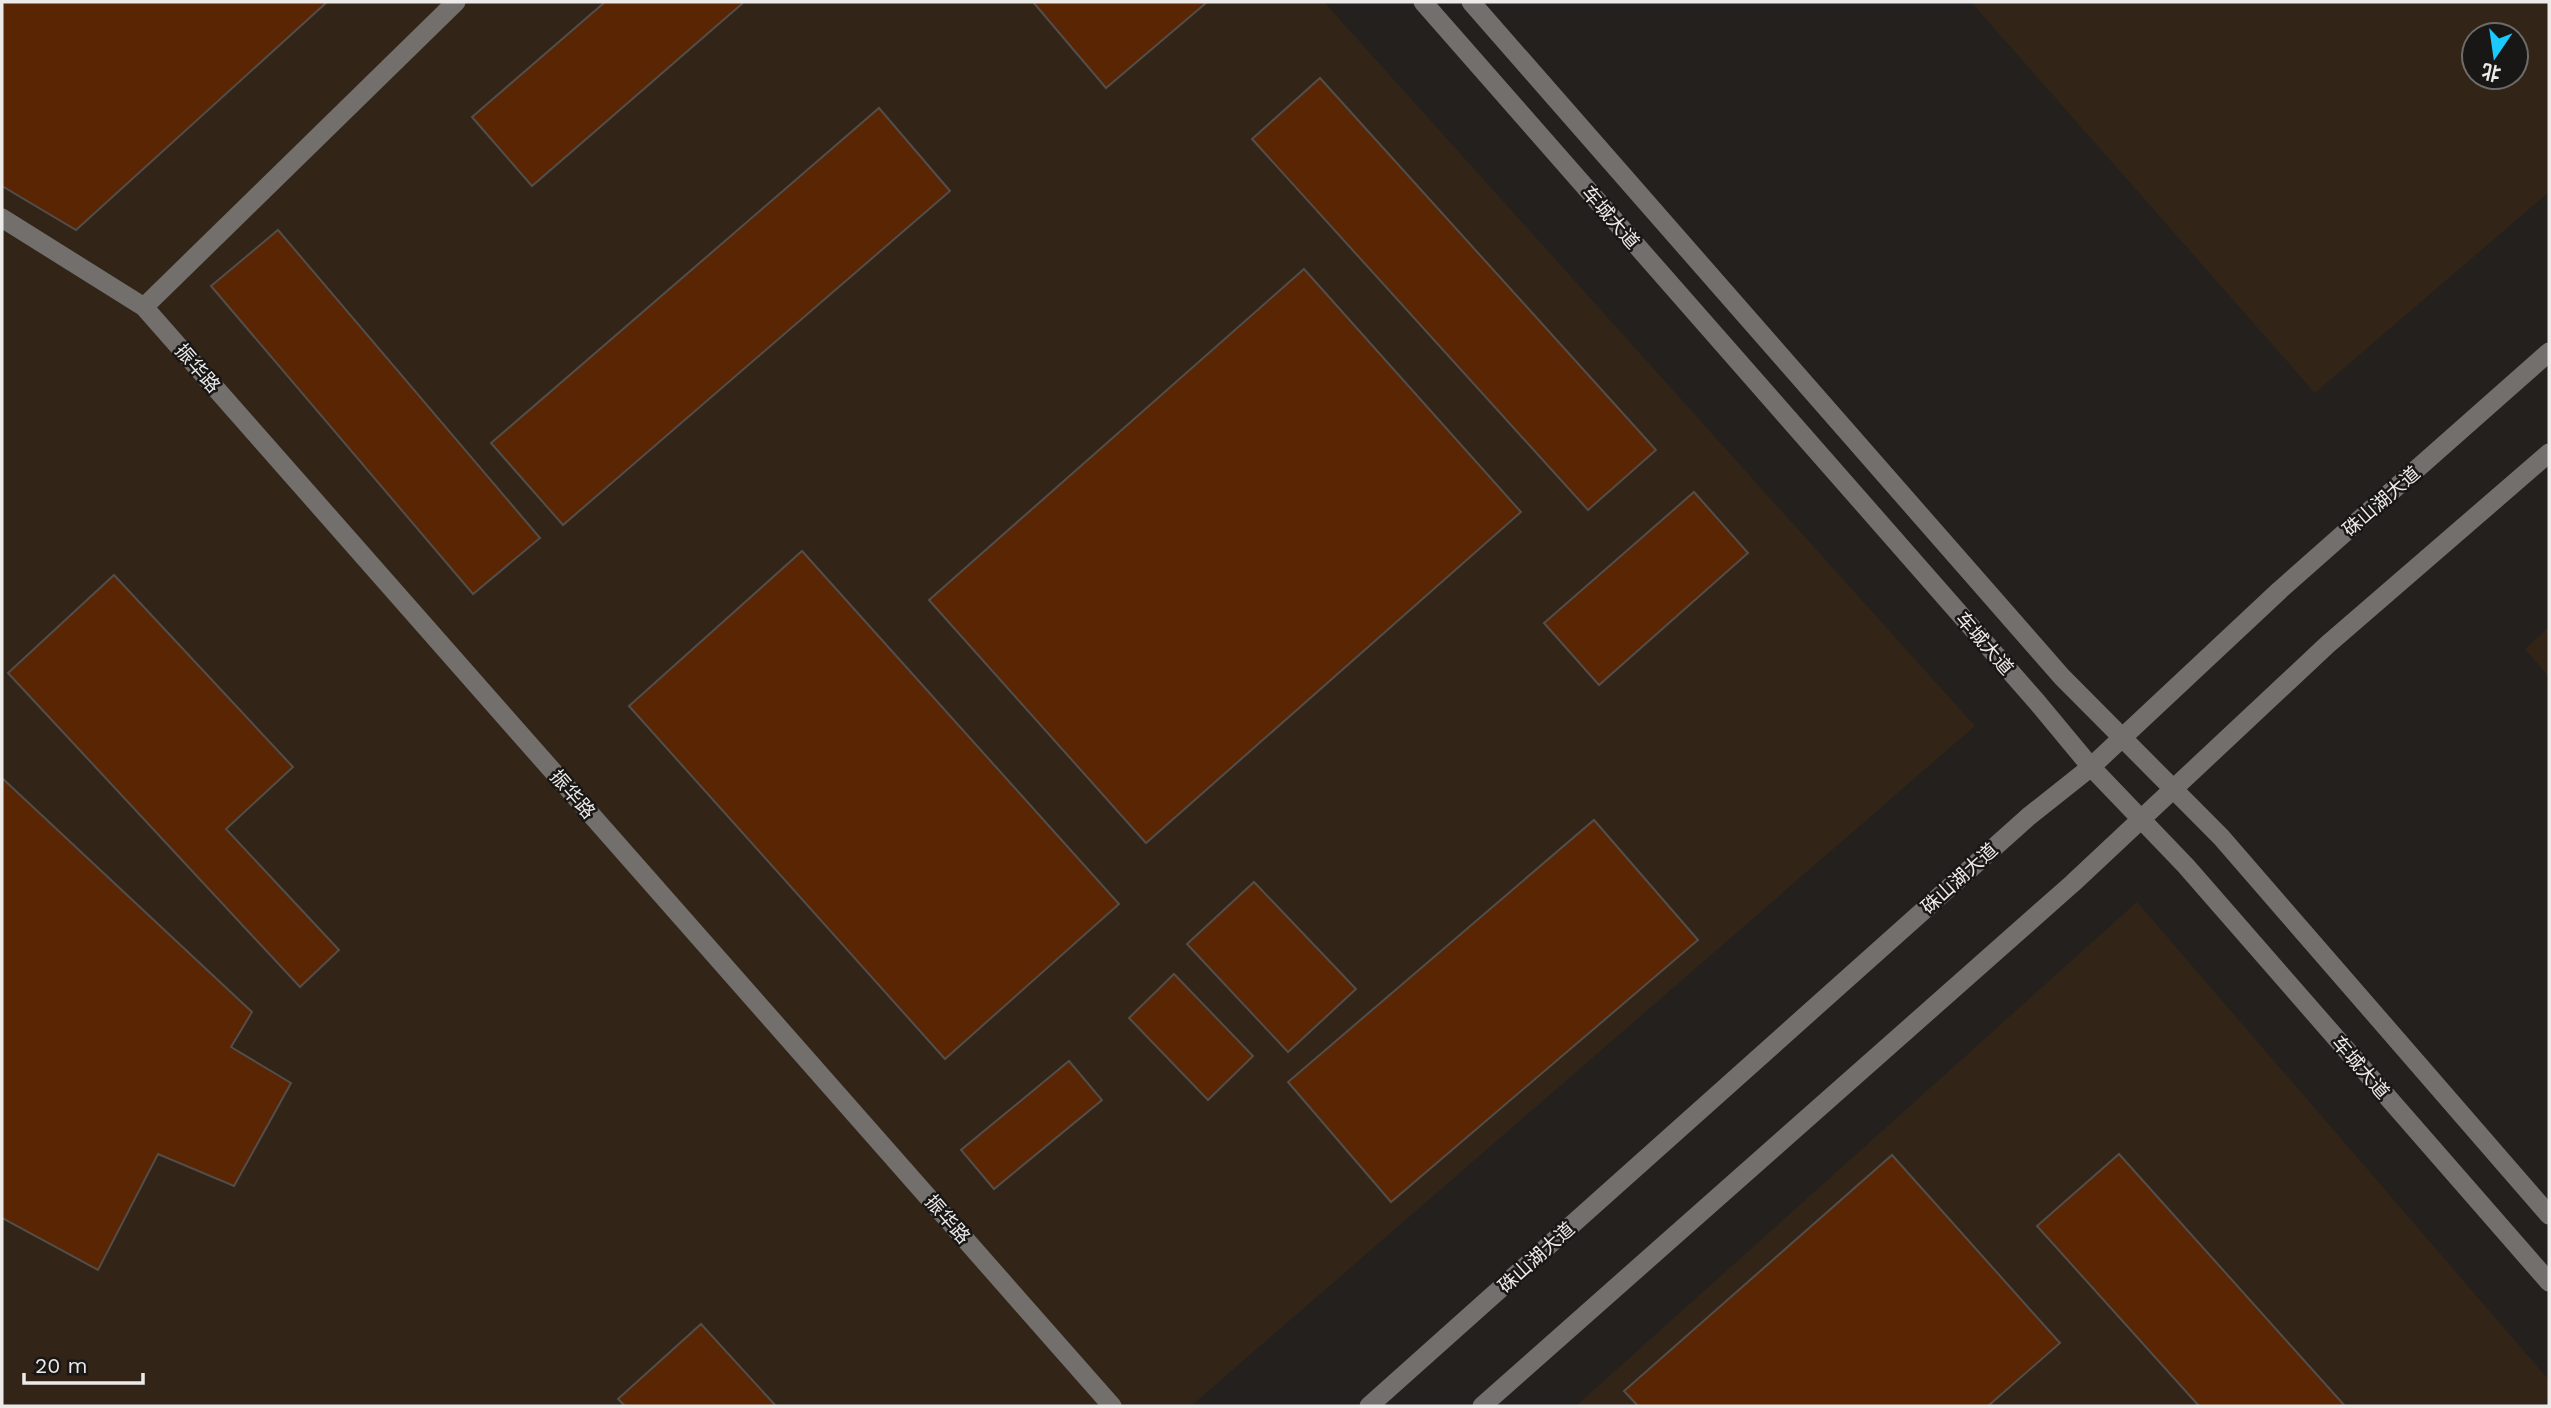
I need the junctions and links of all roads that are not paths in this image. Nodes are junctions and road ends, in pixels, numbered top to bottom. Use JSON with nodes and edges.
{"nodes":[{"id":1,"x":456,"y":2,"type":"edge"},
{"id":2,"x":1423,"y":2,"type":"edge"},
{"id":3,"x":1471,"y":2,"type":"edge"},
{"id":4,"x":2,"y":218,"type":"edge"},
{"id":5,"x":144,"y":307,"type":"junction"},
{"id":6,"x":2549,"y":352,"type":"edge"},
{"id":7,"x":2549,"y":453,"type":"edge"},
{"id":8,"x":2123,"y":738,"type":"junction"},
{"id":9,"x":2091,"y":767,"type":"junction"},
{"id":10,"x":2173,"y":790,"type":"junction"},
{"id":11,"x":2141,"y":819,"type":"junction"},
{"id":12,"x":2549,"y":1215,"type":"edge"},
{"id":13,"x":2549,"y":1283,"type":"edge"},
{"id":14,"x":1112,"y":1406,"type":"edge"},
{"id":15,"x":1369,"y":1406,"type":"edge"},
{"id":16,"x":1482,"y":1406,"type":"edge"}],
"edges":[{"from":1,"to":5,"type":"street"},
{"from":2,"to":9,"type":"street","name":"车城大道"},
{"from":3,"to":8,"type":"street","name":"车城大道"},
{"from":4,"to":5,"type":"street","name":"振华路"},
{"from":5,"to":14,"type":"street","name":"振华路"},
{"from":6,"to":8,"type":"street","name":"硃山湖大道"},
{"from":7,"to":10,"type":"street"},
{"from":8,"to":9,"type":"street","name":"硃山湖大道"},
{"from":8,"to":10,"type":"street","name":"车城大道"},
{"from":9,"to":11,"type":"street","name":"车城大道"},
{"from":9,"to":15,"type":"street","name":"硃山湖大道"},
{"from":10,"to":11,"type":"street"},
{"from":10,"to":12,"type":"street","name":"车城大道"},
{"from":11,"to":13,"type":"street","name":"车城大道"},
{"from":11,"to":16,"type":"street"}]}
